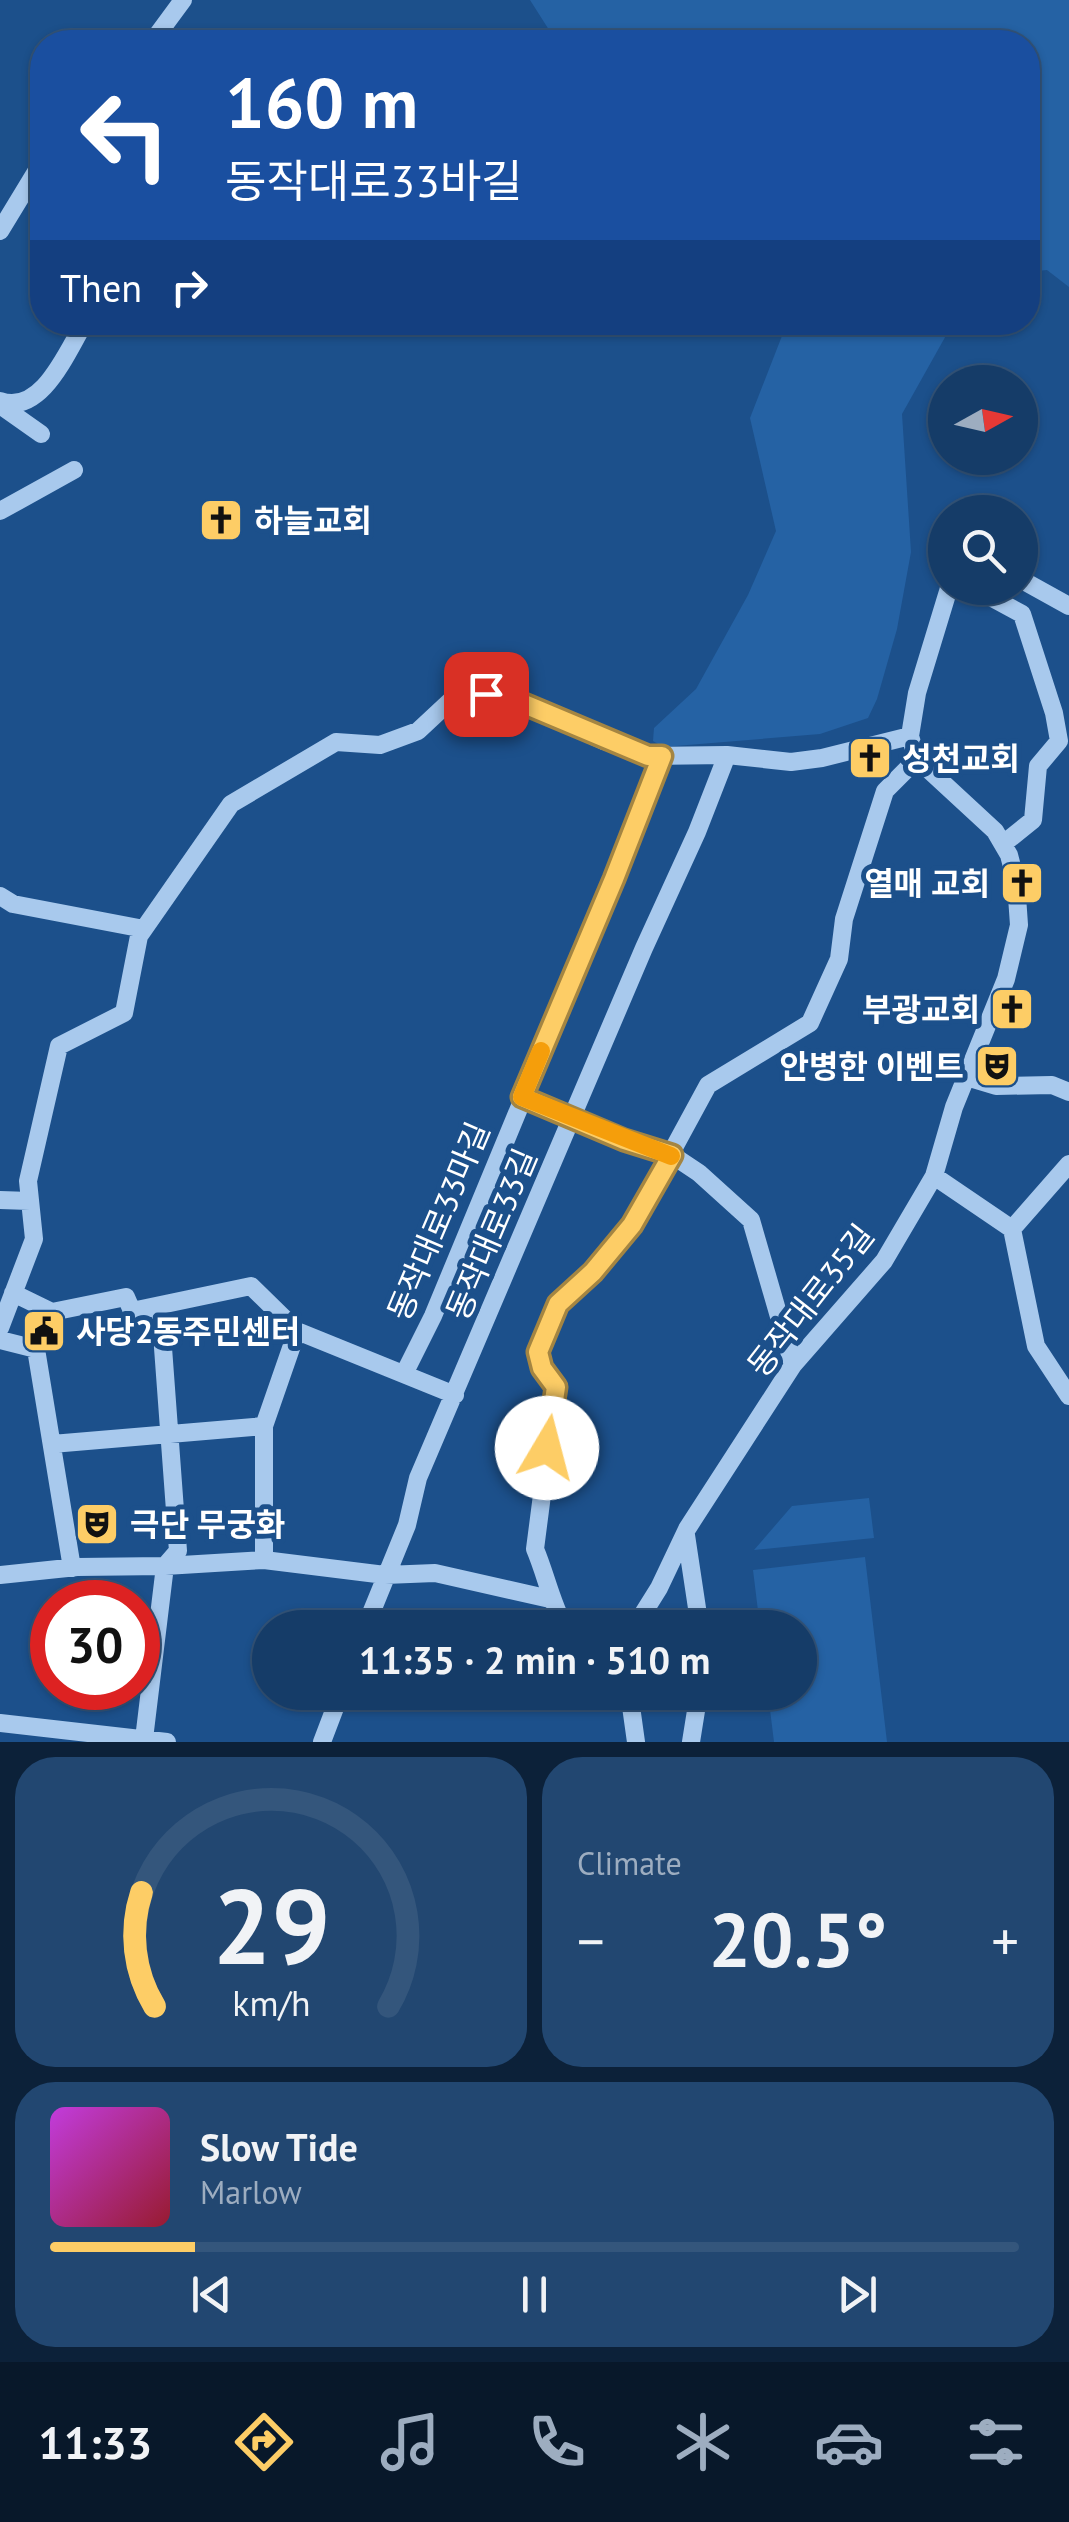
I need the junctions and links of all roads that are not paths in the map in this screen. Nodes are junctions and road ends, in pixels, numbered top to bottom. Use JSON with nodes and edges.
{"nodes":[{"id":1,"x":176,"y":2,"type":"edge"},
{"id":2,"x":159,"y":30,"type":"edge"},
{"id":3,"x":30,"y":182,"type":"edge"},
{"id":4,"x":0,"y":231,"type":"edge"},
{"id":5,"x":76,"y":335,"type":"edge"},
{"id":6,"x":0,"y":403,"type":"edge"},
{"id":7,"x":41,"y":434,"type":"dead end"},
{"id":8,"x":74,"y":470,"type":"dead end"},
{"id":9,"x":0,"y":510,"type":"edge"},
{"id":10,"x":1038,"y":590,"type":"edge"},
{"id":11,"x":943,"y":605,"type":"edge"},
{"id":12,"x":1005,"y":605,"type":"edge"},
{"id":13,"x":1069,"y":606,"type":"edge"},
{"id":14,"x":910,"y":736,"type":"junction"},
{"id":15,"x":662,"y":756,"type":"junction"},
{"id":16,"x":726,"y":756,"type":"junction"},
{"id":17,"x":917,"y":759,"type":"junction"},
{"id":18,"x":1003,"y":844,"type":"junction"},
{"id":19,"x":0,"y":896,"type":"edge"},
{"id":20,"x":144,"y":929,"type":"junction"},
{"id":21,"x":966,"y":1077,"type":"junction"},
{"id":22,"x":1069,"y":1092,"type":"edge"},
{"id":23,"x":522,"y":1097,"type":"junction"},
{"id":24,"x":572,"y":1118,"type":"junction"},
{"id":25,"x":672,"y":1155,"type":"junction"},
{"id":26,"x":1069,"y":1164,"type":"edge"},
{"id":27,"x":934,"y":1176,"type":"junction"},
{"id":28,"x":0,"y":1200,"type":"edge"},
{"id":29,"x":30,"y":1201,"type":"junction"},
{"id":30,"x":1012,"y":1229,"type":"junction"},
{"id":31,"x":14,"y":1293,"type":"junction"},
{"id":32,"x":160,"y":1307,"type":"junction"},
{"id":33,"x":0,"y":1326,"type":"edge"},
{"id":34,"x":297,"y":1330,"type":"junction"},
{"id":35,"x":0,"y":1340,"type":"edge"},
{"id":36,"x":793,"y":1365,"type":"junction"},
{"id":37,"x":404,"y":1374,"type":"junction"},
{"id":38,"x":455,"y":1396,"type":"junction"},
{"id":39,"x":1069,"y":1396,"type":"edge"},
{"id":40,"x":264,"y":1426,"type":"junction"},
{"id":41,"x":169,"y":1436,"type":"junction"},
{"id":42,"x":52,"y":1444,"type":"junction"},
{"id":43,"x":686,"y":1535,"type":"junction"},
{"id":44,"x":264,"y":1560,"type":"junction"},
{"id":45,"x":166,"y":1566,"type":"junction"},
{"id":46,"x":72,"y":1568,"type":"junction"},
{"id":47,"x":0,"y":1575,"type":"edge"},
{"id":48,"x":385,"y":1575,"type":"junction"},
{"id":49,"x":550,"y":1599,"type":"junction"},
{"id":50,"x":372,"y":1610,"type":"edge"},
{"id":51,"x":556,"y":1610,"type":"edge"},
{"id":52,"x":646,"y":1610,"type":"edge"},
{"id":53,"x":697,"y":1610,"type":"edge"},
{"id":54,"x":334,"y":1710,"type":"edge"},
{"id":55,"x":632,"y":1710,"type":"edge"},
{"id":56,"x":696,"y":1710,"type":"edge"},
{"id":57,"x":0,"y":1723,"type":"edge"},
{"id":58,"x":144,"y":1739,"type":"junction"},
{"id":59,"x":167,"y":1742,"type":"edge"},
{"id":60,"x":322,"y":1742,"type":"edge"},
{"id":61,"x":636,"y":1742,"type":"edge"},
{"id":62,"x":691,"y":1742,"type":"edge"}],
"edges":[{"from":1,"to":2,"type":"street"},
{"from":3,"to":4,"type":"street"},
{"from":5,"to":6,"type":"street"},
{"from":6,"to":7,"type":"street"},
{"from":8,"to":9,"type":"street"},
{"from":10,"to":13,"type":"street"},
{"from":11,"to":14,"type":"street"},
{"from":12,"to":18,"type":"street"},
{"from":14,"to":16,"type":"street"},
{"from":14,"to":17,"type":"street","name":"동작대로35길"},
{"from":15,"to":16,"type":"street"},
{"from":15,"to":20,"type":"street"},
{"from":15,"to":23,"type":"street","name":"동작대로33마길"},
{"from":16,"to":24,"type":"street","name":"동작대로33길"},
{"from":17,"to":18,"type":"street","name":"동작대로35길"},
{"from":17,"to":25,"type":"street"},
{"from":18,"to":21,"type":"street","name":"동작대로35길"},
{"from":19,"to":20,"type":"street"},
{"from":20,"to":29,"type":"street"},
{"from":21,"to":22,"type":"street"},
{"from":21,"to":27,"type":"street","name":"동작대로35길"},
{"from":23,"to":24,"type":"street"},
{"from":23,"to":37,"type":"street","name":"동작대로33마길"},
{"from":24,"to":25,"type":"street"},
{"from":24,"to":38,"type":"street","name":"동작대로33길"},
{"from":25,"to":36,"type":"street"},
{"from":25,"to":49,"type":"street"},
{"from":26,"to":30,"type":"street"},
{"from":27,"to":30,"type":"street"},
{"from":27,"to":36,"type":"street","name":"동작대로35길"},
{"from":28,"to":29,"type":"street"},
{"from":29,"to":31,"type":"street"},
{"from":30,"to":39,"type":"street"},
{"from":31,"to":32,"type":"street"},
{"from":31,"to":33,"type":"street"},
{"from":32,"to":34,"type":"street"},
{"from":32,"to":41,"type":"street"},
{"from":34,"to":37,"type":"street"},
{"from":34,"to":40,"type":"street"},
{"from":35,"to":42,"type":"street"},
{"from":36,"to":43,"type":"street","name":"동작대로35길"},
{"from":37,"to":38,"type":"street"},
{"from":38,"to":48,"type":"street","name":"동작대로33길"},
{"from":40,"to":41,"type":"street"},
{"from":40,"to":44,"type":"street"},
{"from":41,"to":42,"type":"street"},
{"from":41,"to":45,"type":"street"},
{"from":42,"to":46,"type":"street"},
{"from":43,"to":52,"type":"street","name":"동작대로35길"},
{"from":43,"to":53,"type":"street"},
{"from":44,"to":45,"type":"street"},
{"from":44,"to":48,"type":"street"},
{"from":45,"to":46,"type":"street"},
{"from":45,"to":58,"type":"street"},
{"from":46,"to":47,"type":"street"},
{"from":48,"to":49,"type":"street"},
{"from":48,"to":50,"type":"street","name":"동작대로33길"},
{"from":49,"to":51,"type":"street"},
{"from":54,"to":60,"type":"street"},
{"from":55,"to":61,"type":"street"},
{"from":56,"to":62,"type":"street"},
{"from":57,"to":58,"type":"street"},
{"from":58,"to":59,"type":"street"}]}
